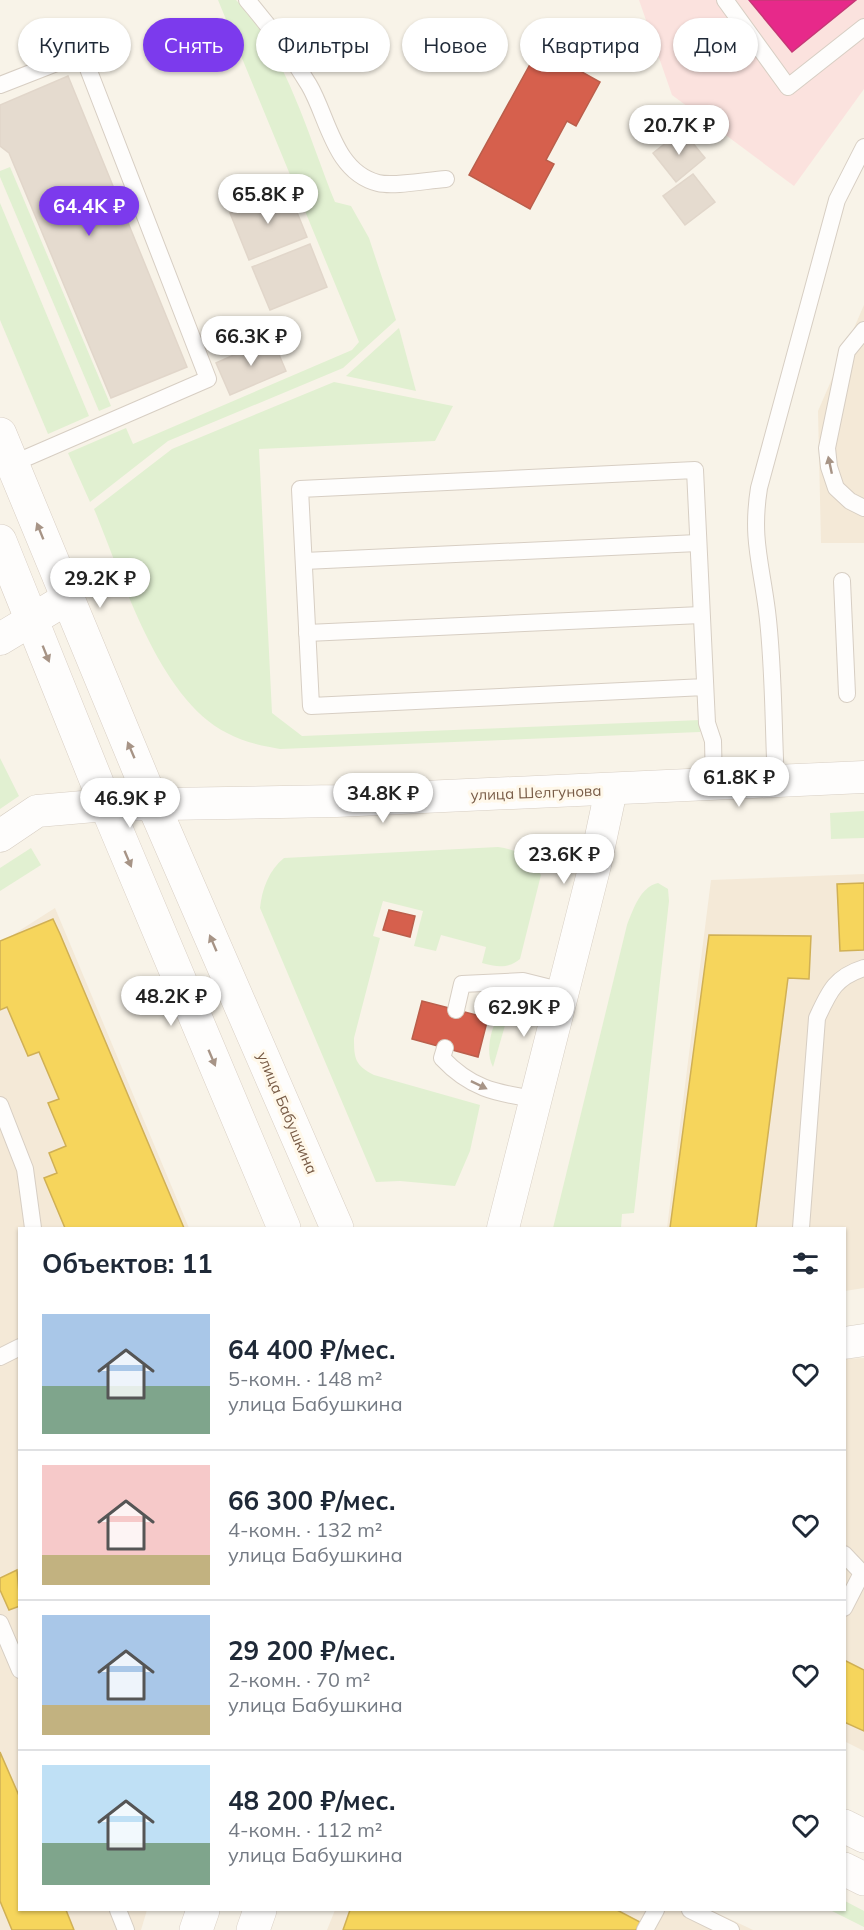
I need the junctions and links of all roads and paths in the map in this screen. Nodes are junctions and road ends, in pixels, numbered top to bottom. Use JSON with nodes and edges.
{"nodes":[{"id":1,"x":247,"y":0,"type":"edge"},
{"id":2,"x":725,"y":0,"type":"edge"},
{"id":3,"x":864,"y":27,"type":"edge"},
{"id":4,"x":0,"y":85,"type":"edge"},
{"id":5,"x":864,"y":147,"type":"edge"},
{"id":6,"x":446,"y":179,"type":"dead end"},
{"id":7,"x":864,"y":330,"type":"edge"},
{"id":8,"x":6,"y":449,"type":"edge"},
{"id":9,"x":864,"y":508,"type":"edge"},
{"id":10,"x":0,"y":541,"type":"edge"},
{"id":11,"x":698,"y":543,"type":"junction"},
{"id":12,"x":304,"y":561,"type":"junction"},
{"id":13,"x":842,"y":581,"type":"dead end"},
{"id":14,"x":68,"y":598,"type":"junction"},
{"id":15,"x":701,"y":615,"type":"junction"},
{"id":16,"x":32,"y":619,"type":"junction"},
{"id":17,"x":307,"y":633,"type":"junction"},
{"id":18,"x":0,"y":639,"type":"edge"},
{"id":19,"x":705,"y":687,"type":"junction"},
{"id":20,"x":847,"y":694,"type":"dead end"},
{"id":21,"x":864,"y":777,"type":"edge"},
{"id":22,"x":776,"y":782,"type":"junction"},
{"id":23,"x":714,"y":785,"type":"junction"},
{"id":24,"x":611,"y":790,"type":"junction"},
{"id":25,"x":153,"y":804,"type":"junction"},
{"id":26,"x":106,"y":805,"type":"junction"},
{"id":27,"x":0,"y":836,"type":"edge"},
{"id":28,"x":864,"y":968,"type":"edge"},
{"id":29,"x":563,"y":991,"type":"junction"},
{"id":30,"x":456,"y":1010,"type":"dead end"},
{"id":31,"x":445,"y":1048,"type":"dead end"},
{"id":32,"x":534,"y":1099,"type":"junction"},
{"id":33,"x":0,"y":1105,"type":"edge"},
{"id":34,"x":33,"y":1227,"type":"edge"},
{"id":35,"x":284,"y":1227,"type":"edge"},
{"id":36,"x":336,"y":1227,"type":"edge"},
{"id":37,"x":503,"y":1227,"type":"edge"},
{"id":38,"x":801,"y":1227,"type":"edge"},
{"id":39,"x":864,"y":1340,"type":"edge"},
{"id":40,"x":846,"y":1343,"type":"edge"},
{"id":41,"x":18,"y":1348,"type":"edge"},
{"id":42,"x":0,"y":1357,"type":"edge"},
{"id":43,"x":846,"y":1556,"type":"edge"},
{"id":44,"x":863,"y":1574,"type":"edge"},
{"id":45,"x":846,"y":1604,"type":"edge"},
{"id":46,"x":0,"y":1623,"type":"edge"},
{"id":47,"x":14,"y":1641,"type":"edge"},
{"id":48,"x":18,"y":1660,"type":"edge"},
{"id":49,"x":846,"y":1827,"type":"edge"},
{"id":50,"x":864,"y":1836,"type":"edge"},
{"id":51,"x":846,"y":1870,"type":"edge"},
{"id":52,"x":864,"y":1879,"type":"edge"},
{"id":53,"x":118,"y":1911,"type":"edge"},
{"id":54,"x":203,"y":1911,"type":"edge"},
{"id":55,"x":260,"y":1911,"type":"edge"},
{"id":56,"x":655,"y":1911,"type":"edge"},
{"id":57,"x":692,"y":1911,"type":"edge"},
{"id":58,"x":126,"y":1930,"type":"edge"},
{"id":59,"x":196,"y":1930,"type":"edge"},
{"id":60,"x":253,"y":1930,"type":"edge"},
{"id":61,"x":645,"y":1930,"type":"edge"},
{"id":62,"x":731,"y":1930,"type":"edge"}],
"edges":[{"from":1,"to":6,"type":"lane"},
{"from":2,"to":3,"type":"lane"},
{"from":4,"to":8,"type":"lane"},
{"from":5,"to":22,"type":"lane"},
{"from":9,"to":7,"type":"lane","one_way":true},
{"from":14,"to":8,"type":"main road","name":"улица Бабушкина","one_way":true},
{"from":10,"to":16,"type":"main road"},
{"from":11,"to":12,"type":"lane"},
{"from":11,"to":12,"type":"lane"},
{"from":11,"to":15,"type":"lane"},
{"from":12,"to":17,"type":"lane"},
{"from":13,"to":20,"type":"lane"},
{"from":14,"to":16,"type":"street"},
{"from":25,"to":14,"type":"main road","name":"улица Бабушкина","one_way":true},
{"from":15,"to":17,"type":"lane"},
{"from":15,"to":19,"type":"lane"},
{"from":16,"to":18,"type":"street"},
{"from":16,"to":26,"type":"main road","one_way":true},
{"from":17,"to":19,"type":"lane"},
{"from":19,"to":23,"type":"lane"},
{"from":21,"to":22,"type":"street","name":"улица Шелгунова"},
{"from":22,"to":23,"type":"street","name":"улица Шелгунова"},
{"from":23,"to":24,"type":"street","name":"улица Шелгунова"},
{"from":24,"to":25,"type":"street","name":"улица Шелгунова"},
{"from":24,"to":29,"type":"street"},
{"from":25,"to":26,"type":"street","name":"улица Шелгунова"},
{"from":36,"to":25,"type":"main road","name":"улица Бабушкина","one_way":true},
{"from":26,"to":27,"type":"street","name":"улица Шелгунова"},
{"from":26,"to":35,"type":"main road","one_way":true},
{"from":28,"to":38,"type":"lane"},
{"from":29,"to":30,"type":"lane"},
{"from":29,"to":32,"type":"street"},
{"from":31,"to":32,"type":"lane","one_way":true},
{"from":32,"to":37,"type":"street"},
{"from":33,"to":34,"type":"lane"},
{"from":39,"to":40,"type":"street"},
{"from":41,"to":42,"type":"lane"},
{"from":43,"to":44,"type":"lane"},
{"from":44,"to":45,"type":"lane"},
{"from":46,"to":47,"type":"lane"},
{"from":47,"to":48,"type":"lane"},
{"from":49,"to":50,"type":"main road"},
{"from":51,"to":52,"type":"main road"},
{"from":53,"to":58,"type":"lane"},
{"from":54,"to":59,"type":"main road"},
{"from":55,"to":60,"type":"main road"},
{"from":56,"to":61,"type":"lane"},
{"from":57,"to":62,"type":"lane"}]}
